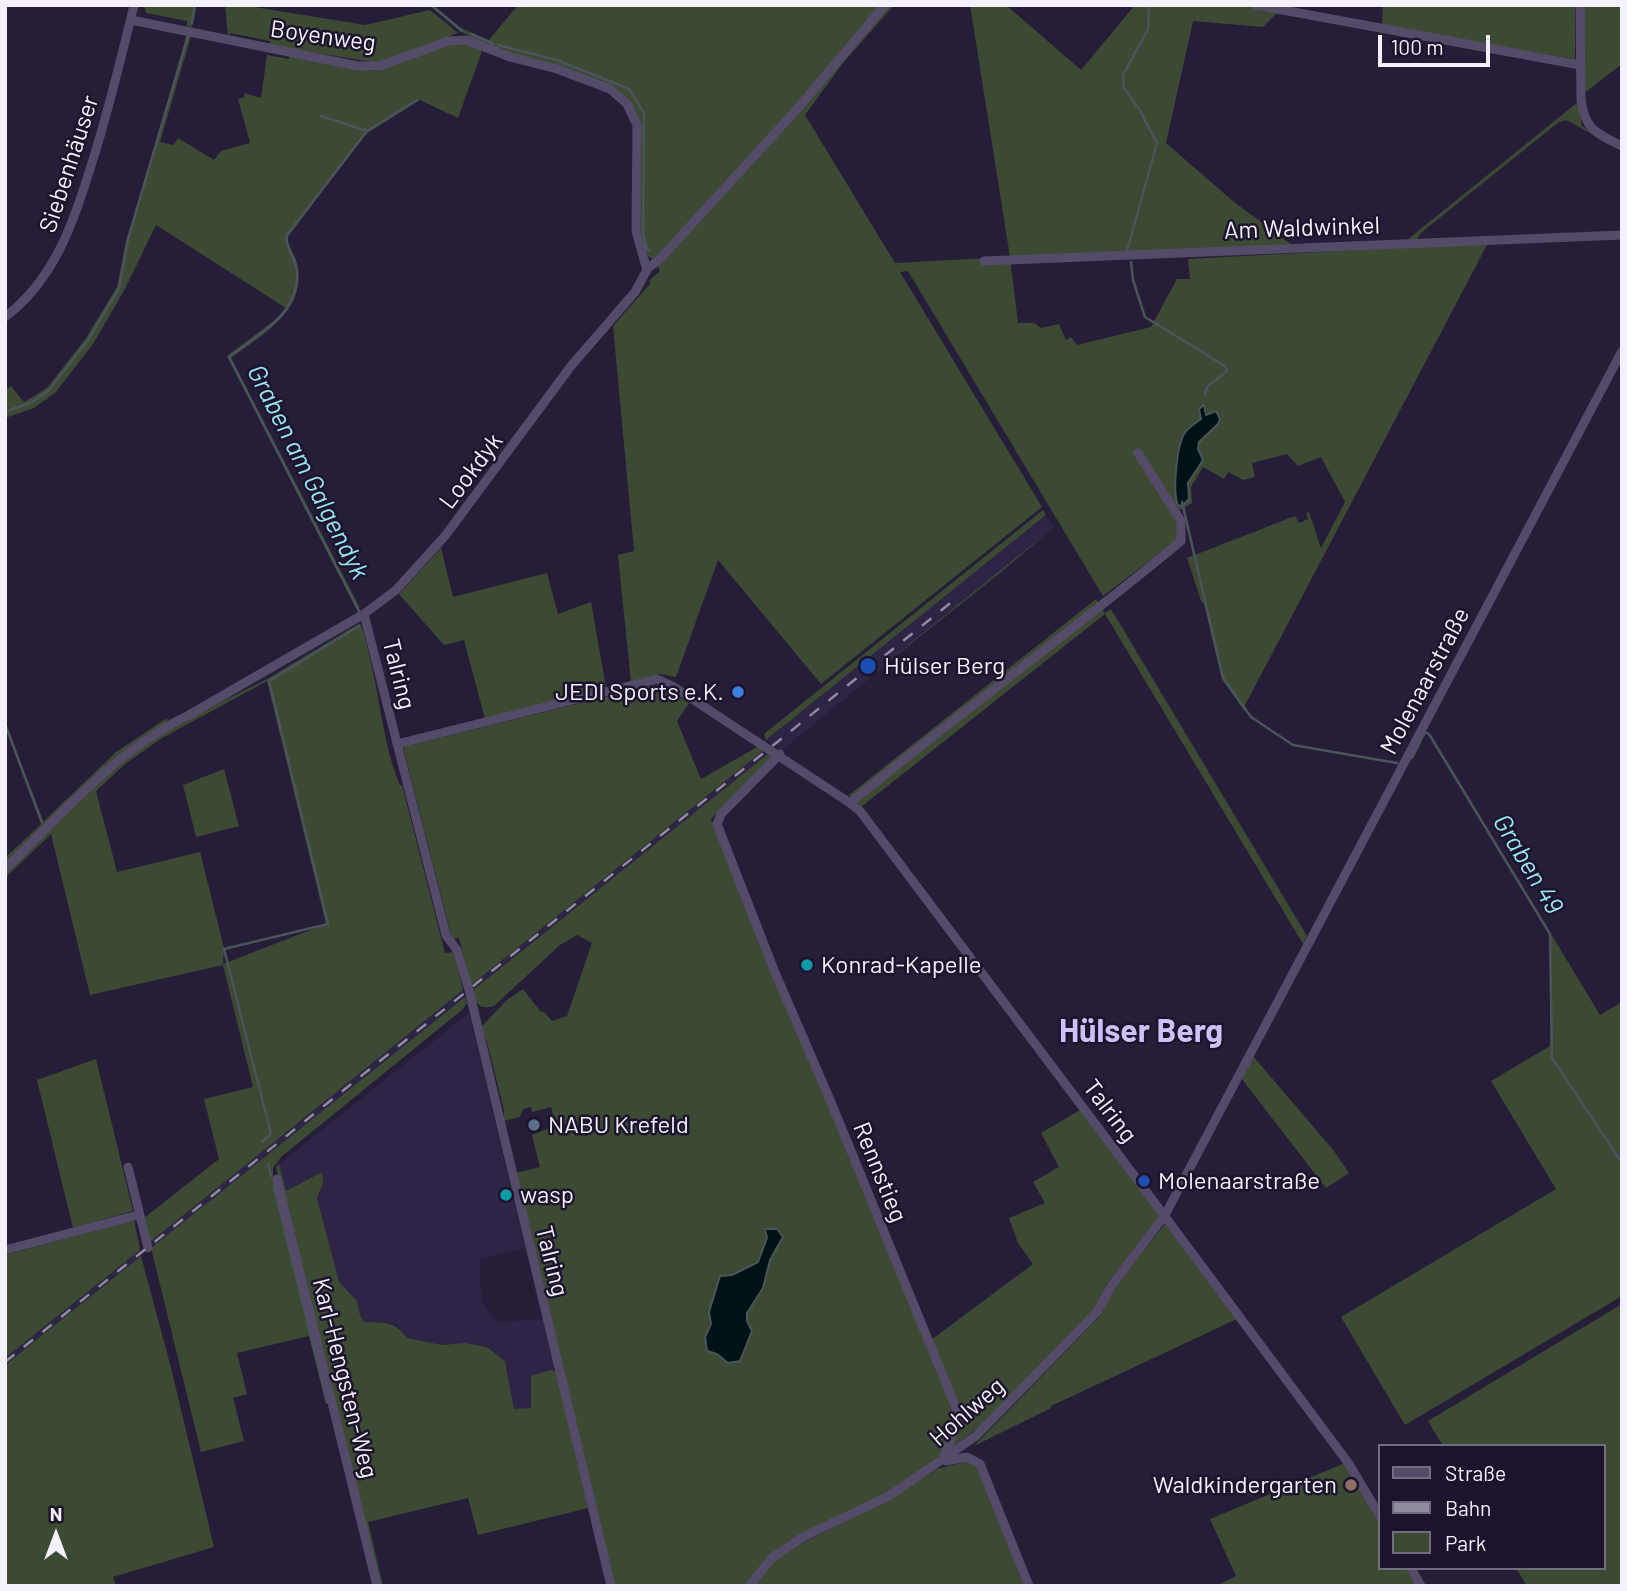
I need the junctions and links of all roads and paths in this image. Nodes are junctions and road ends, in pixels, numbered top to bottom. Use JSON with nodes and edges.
{"nodes":[{"id":1,"x":134,"y":5,"type":"edge"},
{"id":2,"x":885,"y":5,"type":"edge"},
{"id":3,"x":1256,"y":5,"type":"edge"},
{"id":4,"x":1580,"y":5,"type":"edge"},
{"id":5,"x":131,"y":20,"type":"junction"},
{"id":6,"x":1580,"y":65,"type":"junction"},
{"id":7,"x":1622,"y":146,"type":"edge"},
{"id":8,"x":1622,"y":235,"type":"edge"},
{"id":9,"x":985,"y":261,"type":"dead end"},
{"id":10,"x":647,"y":270,"type":"junction"},
{"id":11,"x":5,"y":317,"type":"edge"},
{"id":12,"x":1622,"y":351,"type":"edge"},
{"id":13,"x":1138,"y":453,"type":"dead end"},
{"id":14,"x":364,"y":614,"type":"junction"},
{"id":15,"x":397,"y":744,"type":"junction"},
{"id":16,"x":780,"y":754,"type":"junction"},
{"id":17,"x":850,"y":803,"type":"junction"},
{"id":18,"x":5,"y":869,"type":"edge"},
{"id":19,"x":128,"y":1167,"type":"dead end"},
{"id":20,"x":277,"y":1179,"type":"dead end"},
{"id":21,"x":138,"y":1215,"type":"junction"},
{"id":22,"x":1165,"y":1215,"type":"junction"},
{"id":23,"x":148,"y":1248,"type":"dead end"},
{"id":24,"x":5,"y":1250,"type":"edge"},
{"id":25,"x":941,"y":1462,"type":"junction"},
{"id":26,"x":1378,"y":1513,"type":"edge"},
{"id":27,"x":1412,"y":1570,"type":"edge"},
{"id":28,"x":377,"y":1586,"type":"edge"},
{"id":29,"x":611,"y":1586,"type":"edge"},
{"id":30,"x":749,"y":1586,"type":"edge"},
{"id":31,"x":1029,"y":1586,"type":"edge"},
{"id":32,"x":1421,"y":1586,"type":"edge"}],
"edges":[{"from":1,"to":5,"type":"street","name":"Siebenhäuser"},
{"from":2,"to":10,"type":"street","name":"Lookdyk"},
{"from":3,"to":6,"type":"street"},
{"from":4,"to":6,"type":"street"},
{"from":5,"to":10,"type":"street","name":"Boyenweg"},
{"from":5,"to":11,"type":"street","name":"Siebenhäuser"},
{"from":6,"to":7,"type":"street"},
{"from":8,"to":9,"type":"street","name":"Am Waldwinkel"},
{"from":10,"to":14,"type":"street","name":"Lookdyk"},
{"from":12,"to":22,"type":"street","name":"Molenaarstraße"},
{"from":13,"to":17,"type":"street"},
{"from":14,"to":15,"type":"street","name":"Talring"},
{"from":14,"to":18,"type":"street","name":"Lookdyk"},
{"from":15,"to":16,"type":"street","name":"Talring"},
{"from":15,"to":29,"type":"street","name":"Talring"},
{"from":16,"to":17,"type":"street","name":"Talring"},
{"from":16,"to":25,"type":"street","name":"Rennstieg"},
{"from":17,"to":22,"type":"street","name":"Talring"},
{"from":19,"to":21,"type":"street"},
{"from":20,"to":28,"type":"street","name":"Karl-Hengsten-Weg"},
{"from":21,"to":23,"type":"street"},
{"from":21,"to":24,"type":"street"},
{"from":22,"to":25,"type":"street","name":"Hohlweg"},
{"from":22,"to":26,"type":"street","name":"Talring"},
{"from":25,"to":30,"type":"street","name":"Hohlweg"},
{"from":25,"to":31,"type":"street"},
{"from":27,"to":32,"type":"street"}]}
